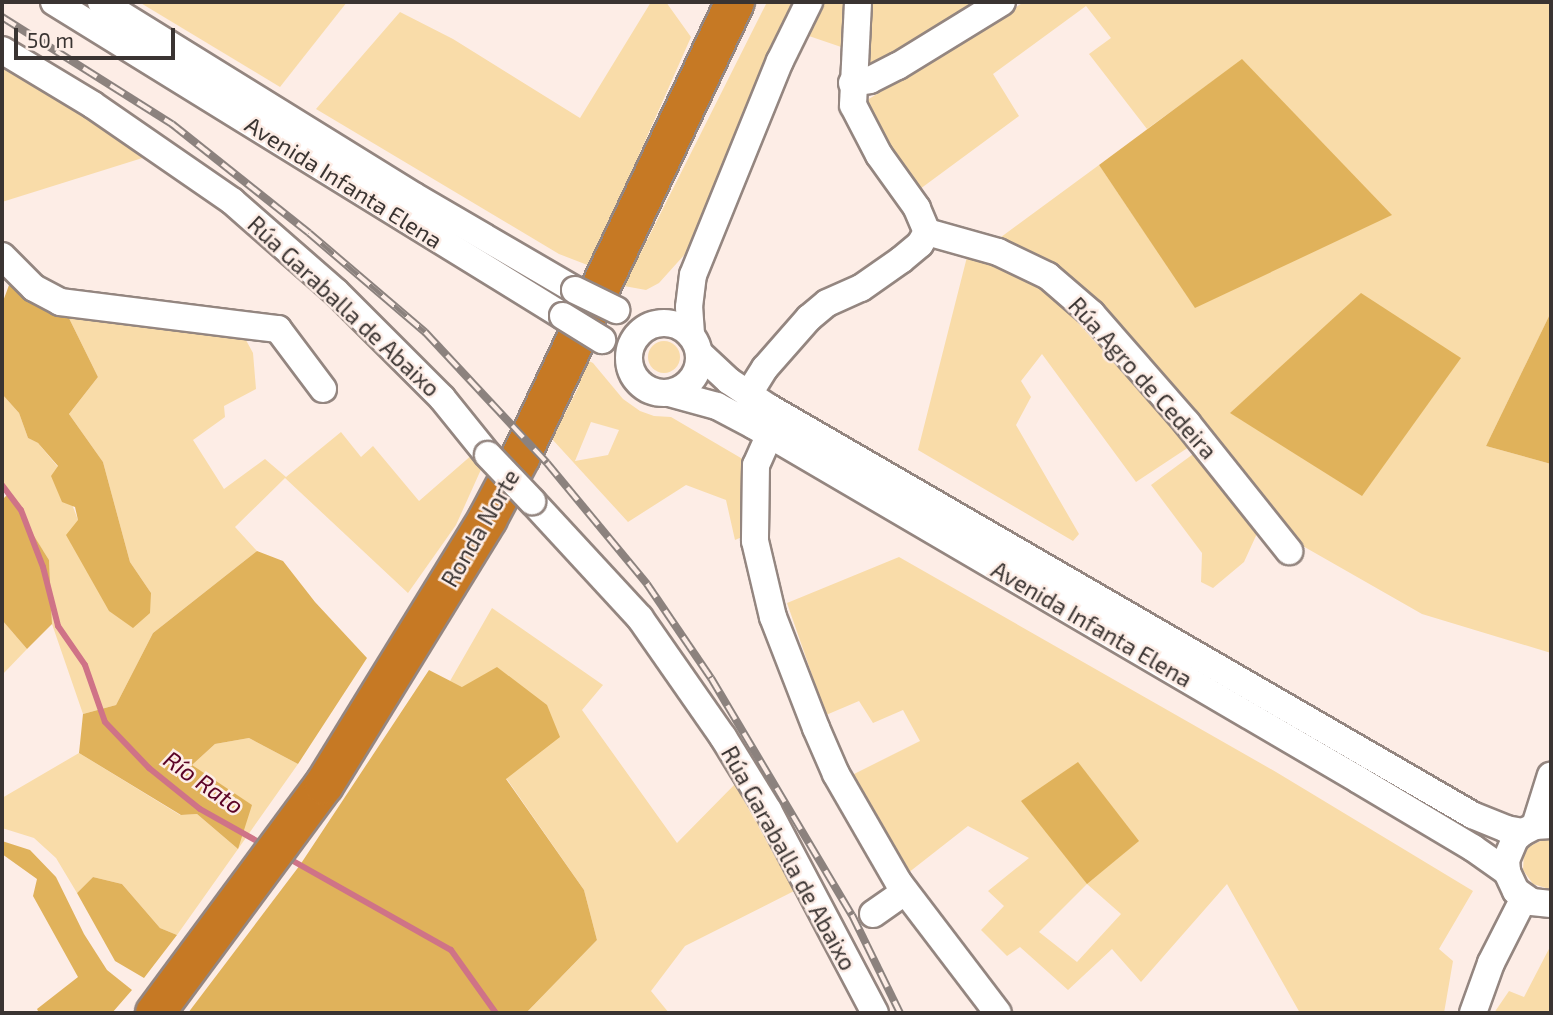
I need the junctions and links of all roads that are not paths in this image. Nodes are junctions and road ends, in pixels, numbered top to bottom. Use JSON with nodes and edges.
{"nodes":[{"id":1,"x":54,"y":2,"type":"edge"},
{"id":2,"x":101,"y":2,"type":"edge"},
{"id":3,"x":735,"y":2,"type":"edge"},
{"id":4,"x":809,"y":2,"type":"edge"},
{"id":5,"x":858,"y":2,"type":"edge"},
{"id":6,"x":1002,"y":2,"type":"edge"},
{"id":7,"x":2,"y":50,"type":"edge"},
{"id":8,"x":852,"y":83,"type":"junction"},
{"id":9,"x":927,"y":232,"type":"junction"},
{"id":10,"x":2,"y":257,"type":"edge"},
{"id":11,"x":692,"y":275,"type":"junction"},
{"id":12,"x":655,"y":323,"type":"junction"},
{"id":13,"x":695,"y":344,"type":"junction"},
{"id":14,"x":629,"y":367,"type":"junction"},
{"id":15,"x":323,"y":389,"type":"dead end"},
{"id":16,"x":669,"y":393,"type":"junction"},
{"id":17,"x":748,"y":394,"type":"junction"},
{"id":18,"x":769,"y":436,"type":"junction"},
{"id":19,"x":1289,"y":551,"type":"dead end"},
{"id":20,"x":1551,"y":775,"type":"edge"},
{"id":21,"x":1536,"y":827,"type":"edge"},
{"id":22,"x":1507,"y":872,"type":"junction"},
{"id":23,"x":905,"y":892,"type":"junction"},
{"id":24,"x":1544,"y":903,"type":"edge"},
{"id":25,"x":873,"y":914,"type":"dead end"},
{"id":26,"x":155,"y":1013,"type":"edge"},
{"id":27,"x":875,"y":1013,"type":"edge"},
{"id":28,"x":998,"y":1013,"type":"edge"},
{"id":29,"x":1473,"y":1013,"type":"edge"}],
"edges":[{"from":1,"to":14,"type":"street","name":"Avenida Infanta Elena","bridge":true},
{"from":2,"to":12,"type":"street","name":"Avenida Infanta Elena","bridge":true},
{"from":3,"to":26,"type":"highway","name":"Ronda Norte"},
{"from":4,"to":11,"type":"street"},
{"from":5,"to":8,"type":"street"},
{"from":6,"to":8,"type":"street"},
{"from":7,"to":27,"type":"street","name":"Rúa Garaballa de Abaixo","bridge":true},
{"from":8,"to":9,"type":"street"},
{"from":9,"to":17,"type":"street"},
{"from":9,"to":19,"type":"street","name":"Rúa Agro de Cedeira"},
{"from":10,"to":15,"type":"street"},
{"from":11,"to":12,"type":"street"},
{"from":11,"to":13,"type":"street"},
{"from":12,"to":13,"type":"street"},
{"from":12,"to":14,"type":"street"},
{"from":13,"to":16,"type":"street"},
{"from":13,"to":17,"type":"street","name":"Avenida Infanta Elena"},
{"from":14,"to":16,"type":"street"},
{"from":16,"to":18,"type":"street","name":"Avenida Infanta Elena"},
{"from":17,"to":21,"type":"street","name":"Avenida Infanta Elena"},
{"from":18,"to":22,"type":"street","name":"Avenida Infanta Elena"},
{"from":18,"to":23,"type":"street"},
{"from":20,"to":21,"type":"street"},
{"from":21,"to":22,"type":"street"},
{"from":22,"to":24,"type":"street"},
{"from":23,"to":25,"type":"street"},
{"from":23,"to":28,"type":"street"},
{"from":24,"to":29,"type":"street"}]}
